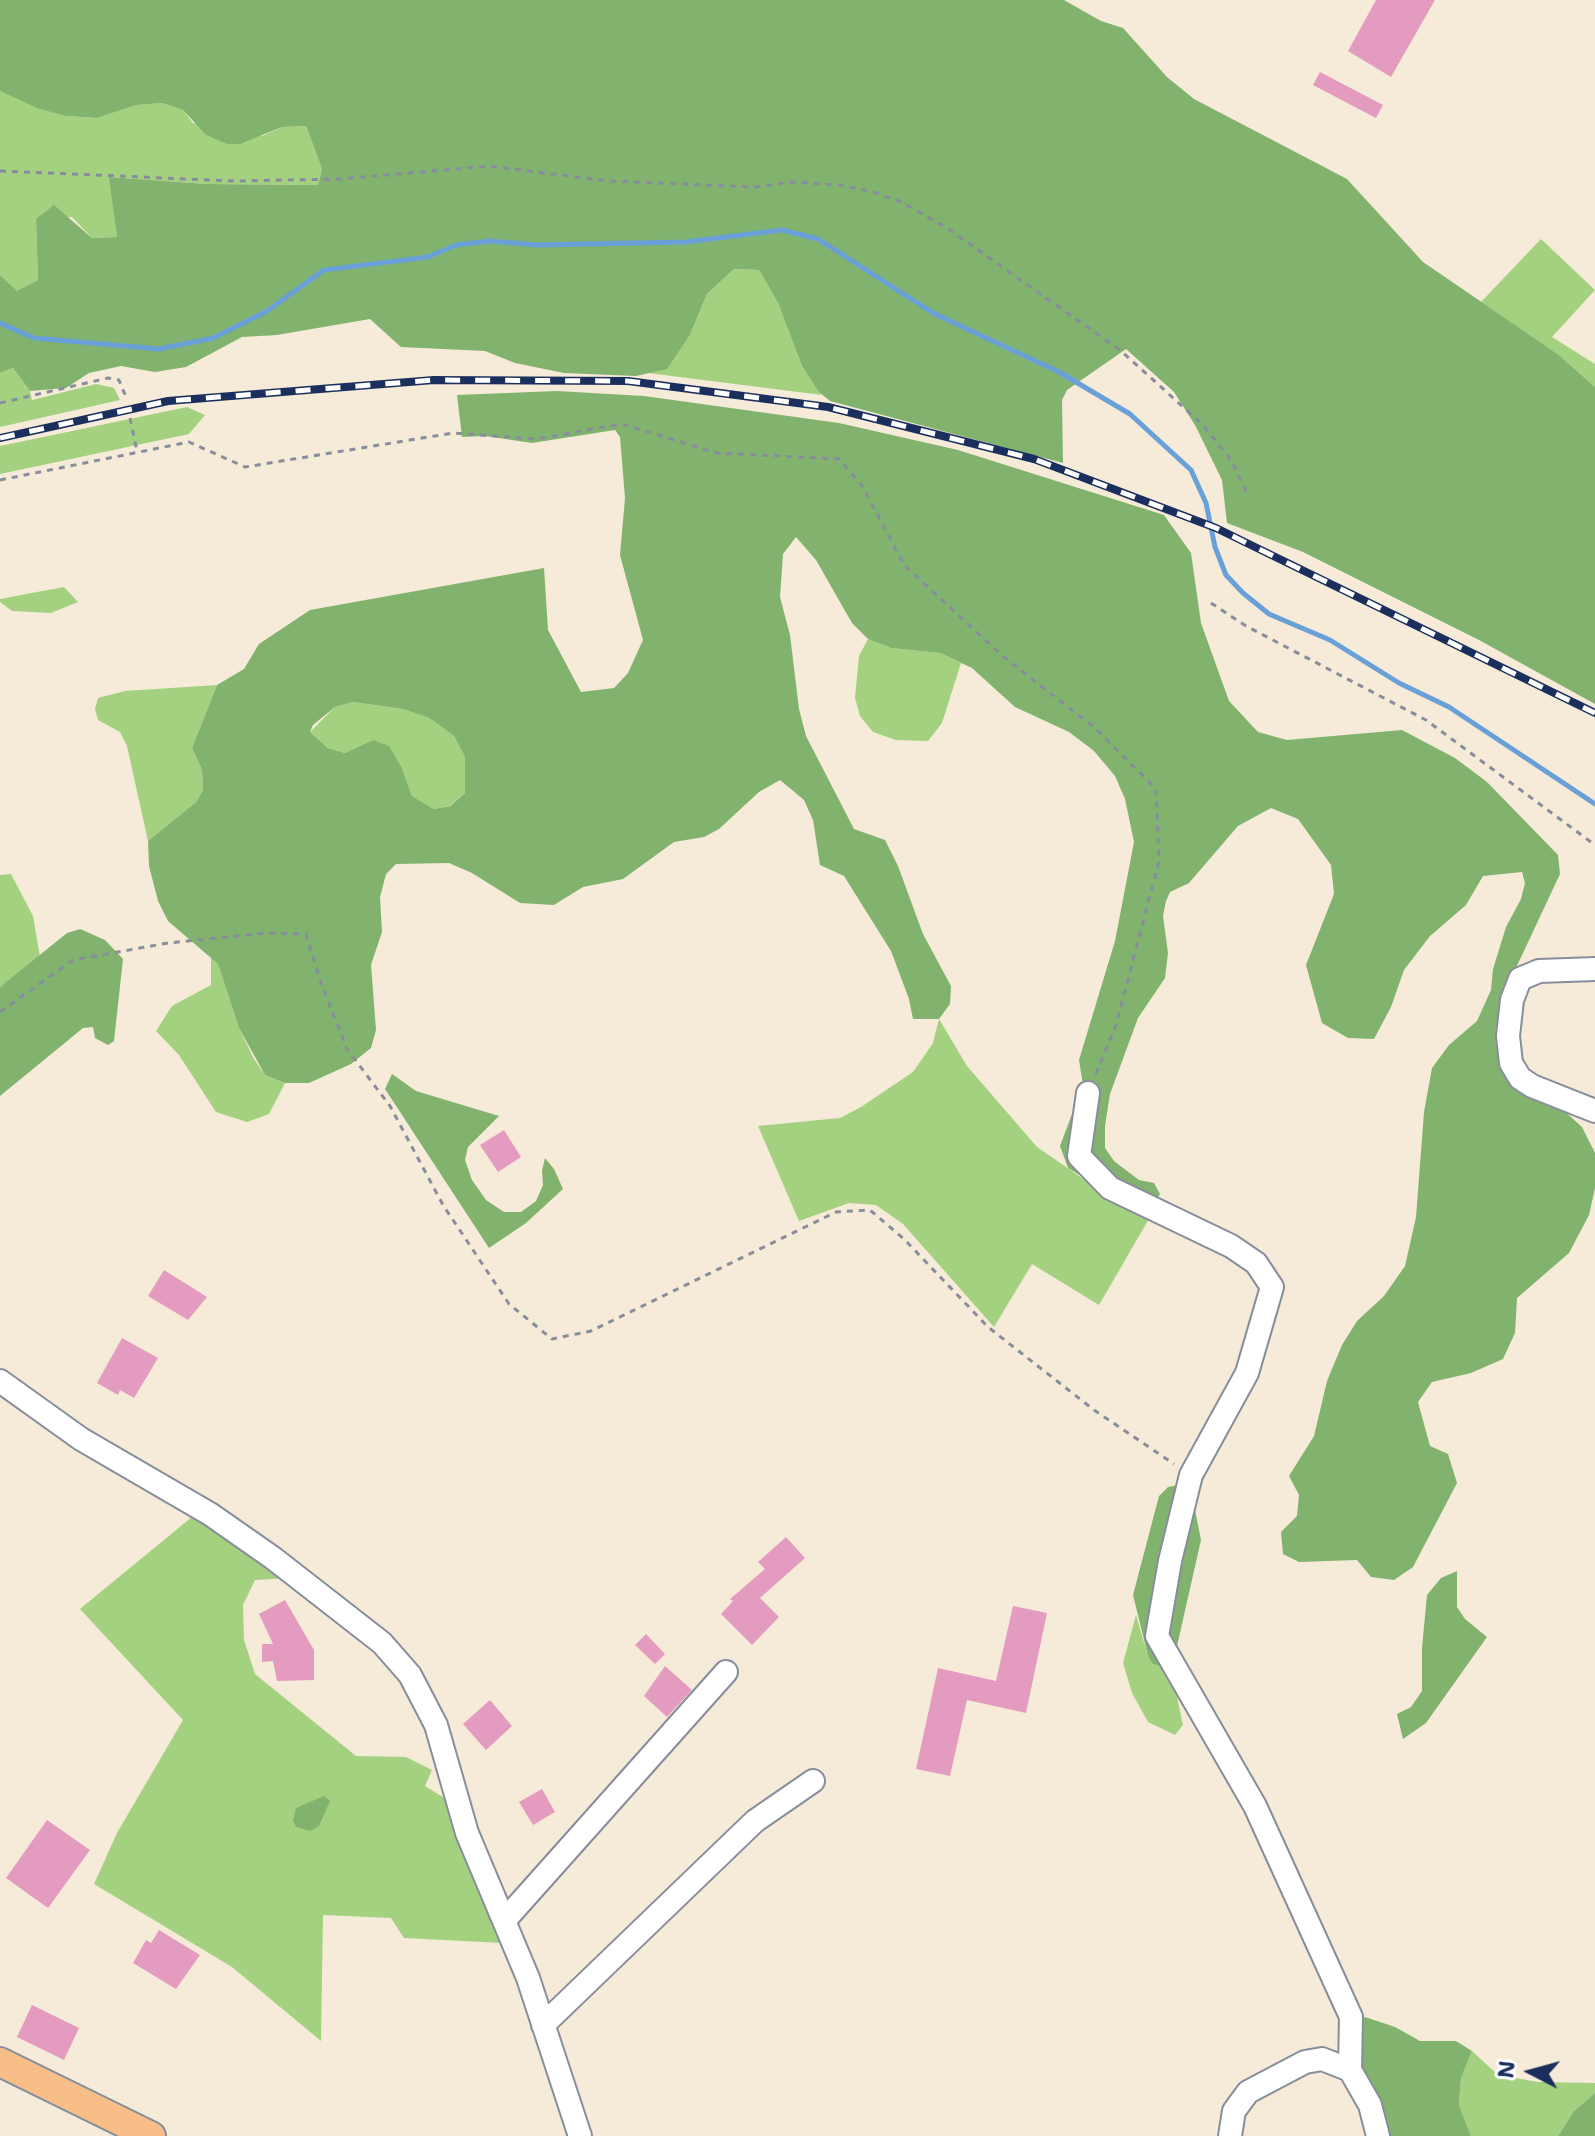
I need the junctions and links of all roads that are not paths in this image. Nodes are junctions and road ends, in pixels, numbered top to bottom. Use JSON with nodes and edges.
{"nodes":[{"id":1,"x":1595,"y":969,"type":"edge"},
{"id":2,"x":1088,"y":1093,"type":"road end"},
{"id":3,"x":1595,"y":1111,"type":"edge"},
{"id":4,"x":0,"y":1381,"type":"edge"},
{"id":5,"x":726,"y":1672,"type":"dead end"},
{"id":6,"x":813,"y":1781,"type":"dead end"},
{"id":7,"x":504,"y":1921,"type":"junction"},
{"id":8,"x":543,"y":2025,"type":"junction"},
{"id":9,"x":0,"y":2062,"type":"edge"},
{"id":10,"x":1350,"y":2070,"type":"junction"},
{"id":11,"x":151,"y":2136,"type":"edge"},
{"id":12,"x":580,"y":2136,"type":"edge"},
{"id":13,"x":1230,"y":2136,"type":"edge"},
{"id":14,"x":1378,"y":2136,"type":"edge"}],
"edges":[{"from":1,"to":3,"type":"street"},
{"from":2,"to":10,"type":"street"},
{"from":4,"to":7,"type":"street"},
{"from":5,"to":7,"type":"street"},
{"from":6,"to":8,"type":"street"},
{"from":7,"to":8,"type":"street"},
{"from":8,"to":12,"type":"street"},
{"from":9,"to":11,"type":"main road"},
{"from":10,"to":13,"type":"street"},
{"from":10,"to":14,"type":"street"}]}
